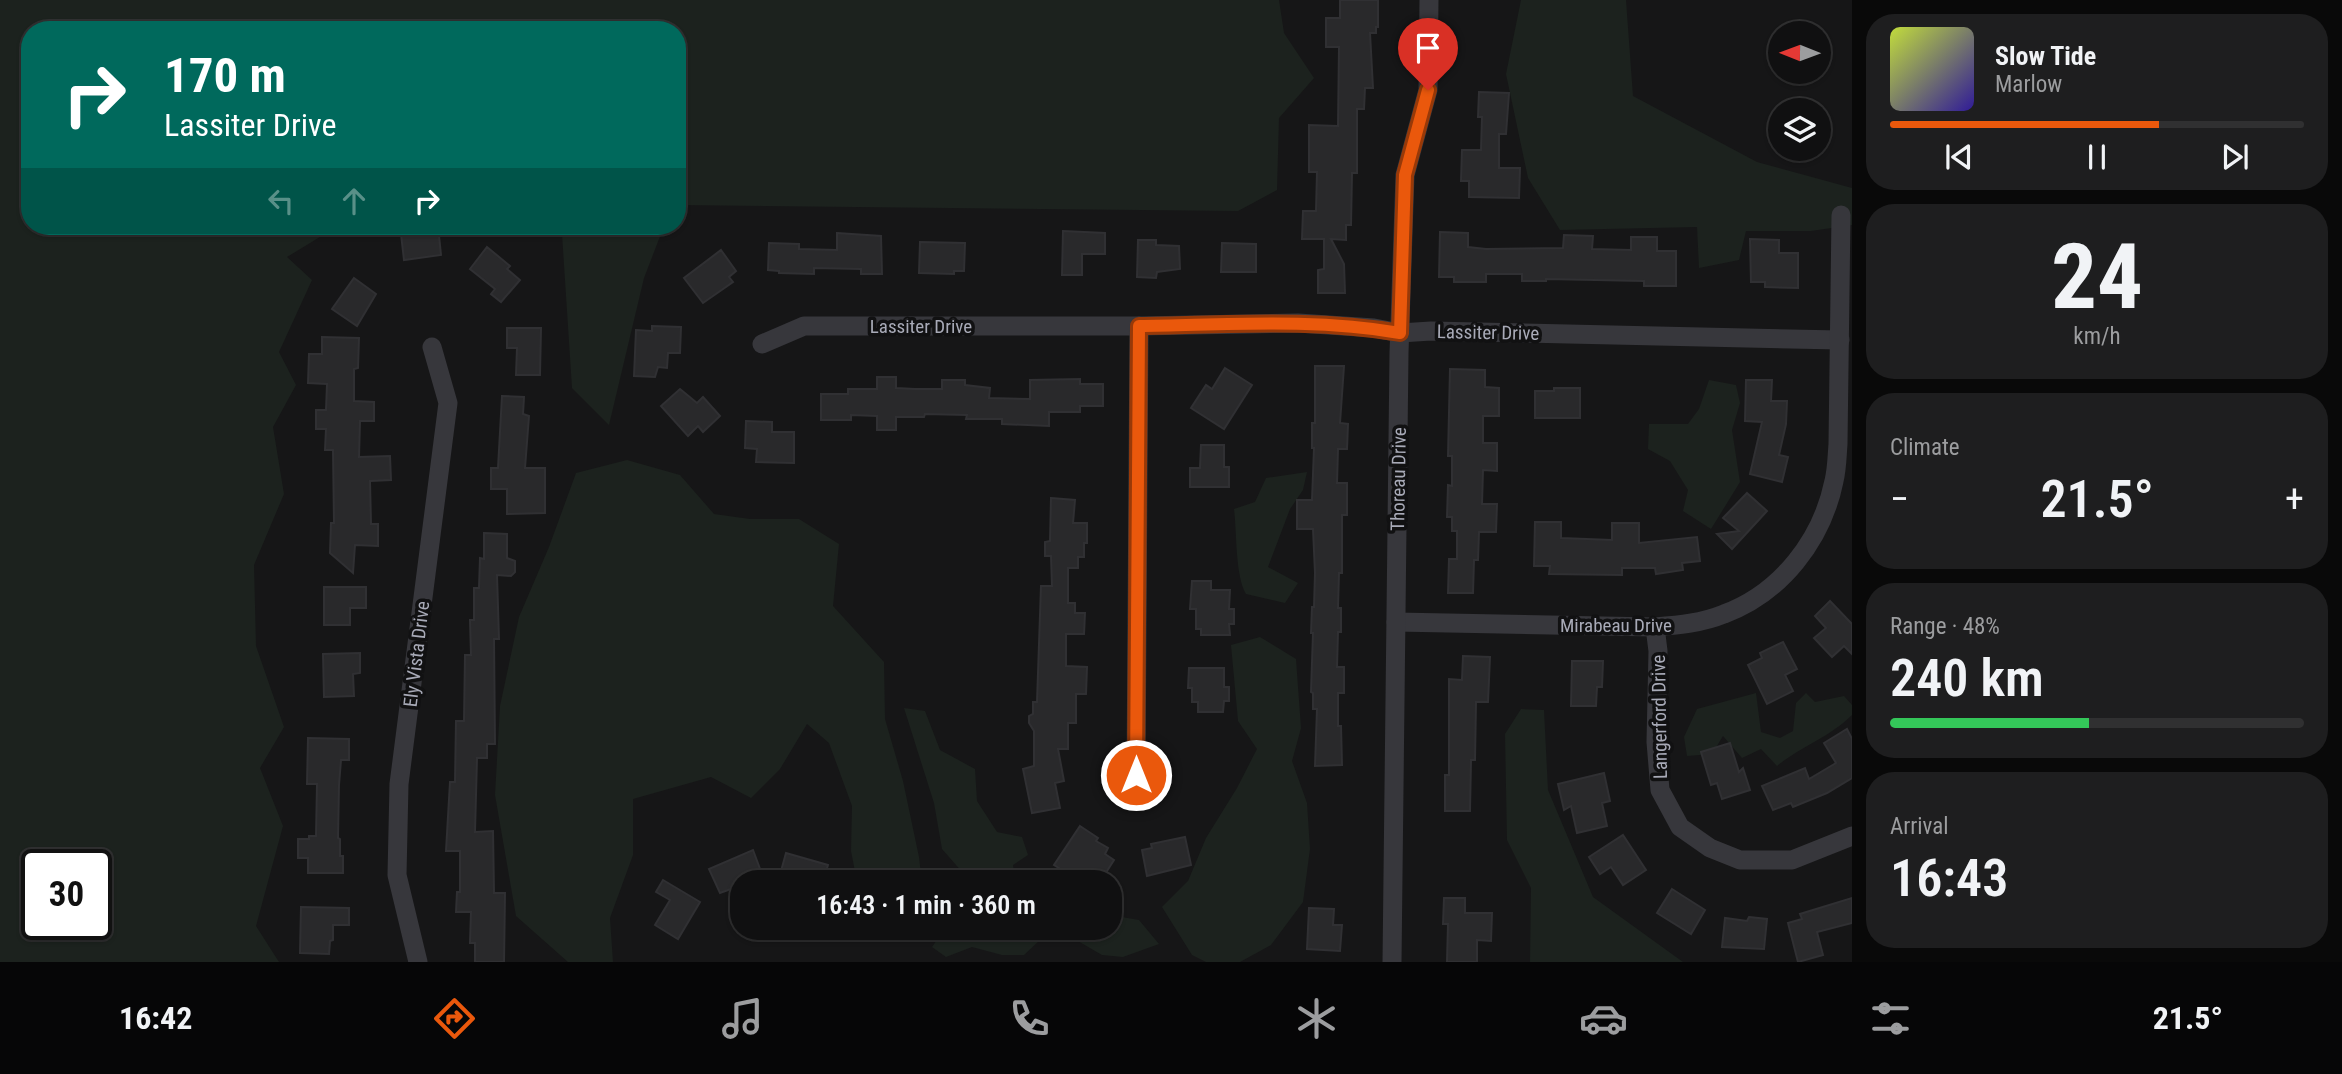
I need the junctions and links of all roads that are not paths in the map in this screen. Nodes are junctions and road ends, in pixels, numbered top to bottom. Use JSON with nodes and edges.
{"nodes":[{"id":1,"x":1429,"y":0,"type":"edge"},
{"id":2,"x":1841,"y":215,"type":"dead end"},
{"id":3,"x":1139,"y":326,"type":"junction"},
{"id":4,"x":1400,"y":333,"type":"junction"},
{"id":5,"x":1840,"y":340,"type":"junction"},
{"id":6,"x":762,"y":344,"type":"dead end"},
{"id":7,"x":432,"y":347,"type":"dead end"},
{"id":8,"x":1396,"y":622,"type":"junction"},
{"id":9,"x":1655,"y":627,"type":"junction"},
{"id":10,"x":1136,"y":775,"type":"dead end"},
{"id":11,"x":1852,"y":836,"type":"edge"},
{"id":12,"x":418,"y":962,"type":"edge"},
{"id":13,"x":1392,"y":962,"type":"edge"}],
"edges":[{"from":1,"to":4,"type":"street","name":"Thoreau Drive"},
{"from":2,"to":5,"type":"street","name":"Mirabeau Drive"},
{"from":3,"to":4,"type":"street","name":"Lassiter Drive"},
{"from":3,"to":6,"type":"street","name":"Lassiter Drive"},
{"from":3,"to":10,"type":"street"},
{"from":4,"to":5,"type":"street","name":"Lassiter Drive"},
{"from":4,"to":8,"type":"street","name":"Thoreau Drive"},
{"from":5,"to":9,"type":"street","name":"Mirabeau Drive"},
{"from":7,"to":12,"type":"street","name":"Ely Vista Drive"},
{"from":8,"to":9,"type":"street","name":"Mirabeau Drive"},
{"from":8,"to":13,"type":"street","name":"Thoreau Drive"},
{"from":9,"to":11,"type":"street","name":"Langerford Drive"}]}
